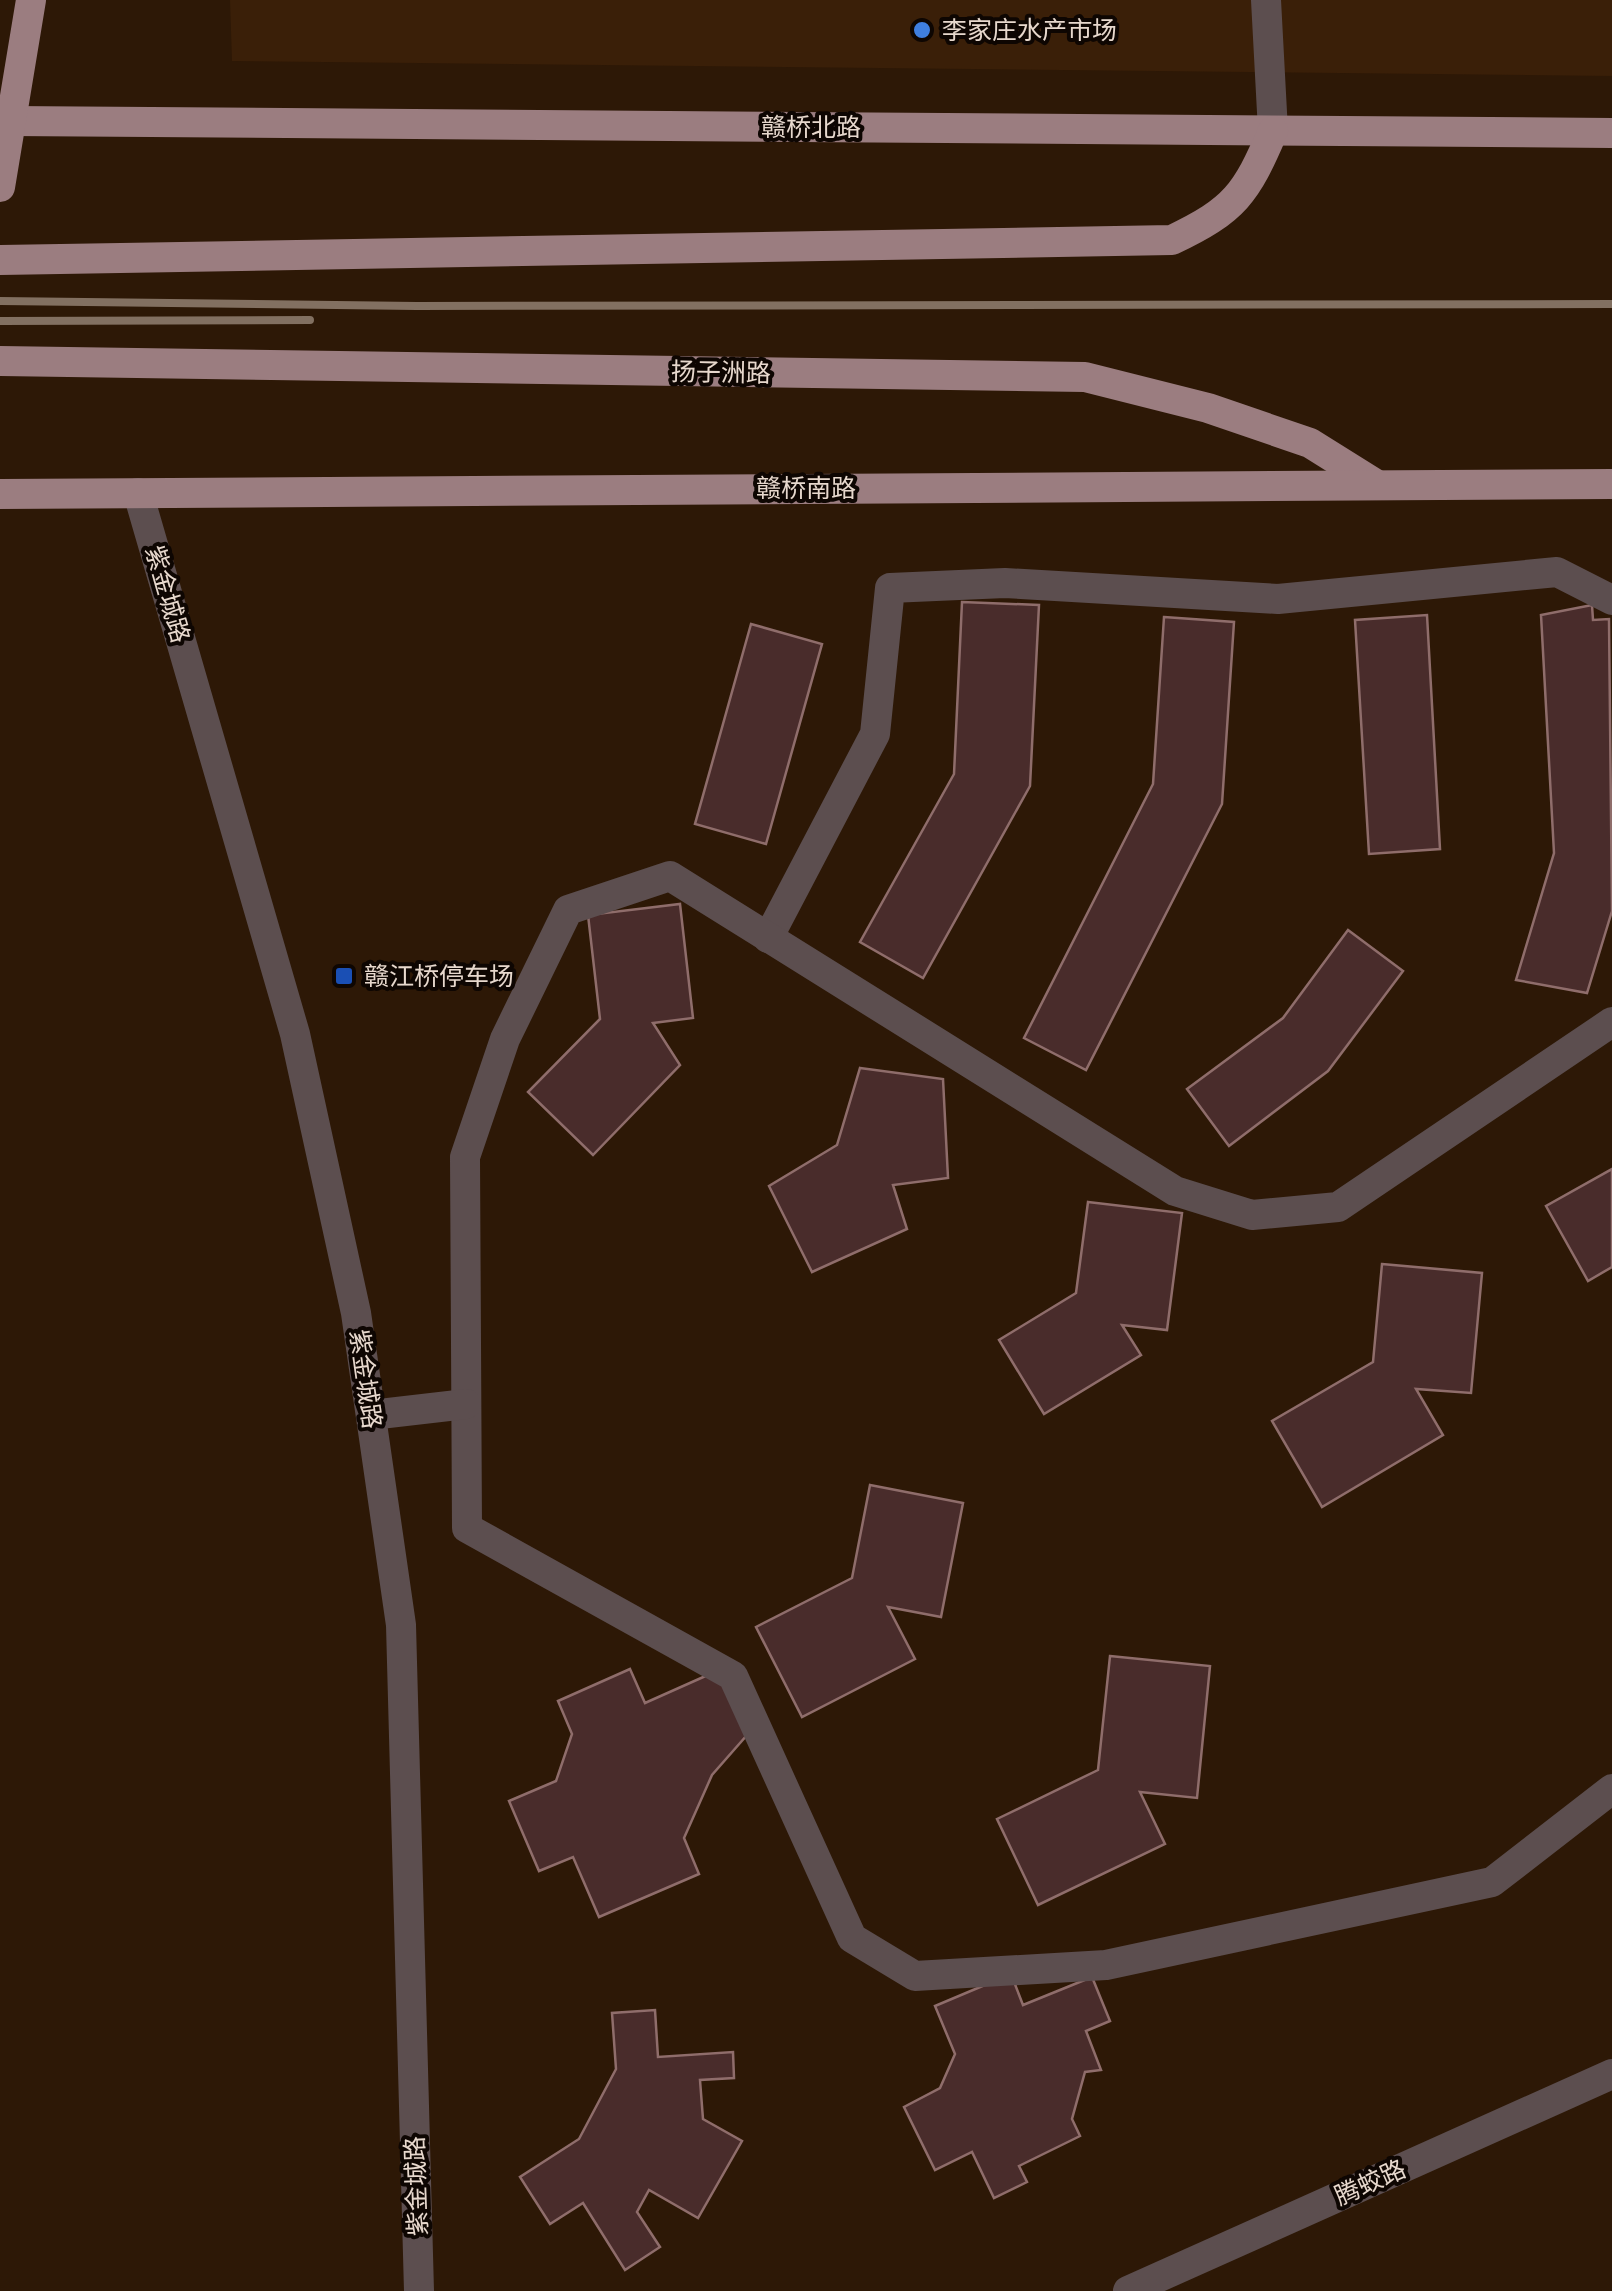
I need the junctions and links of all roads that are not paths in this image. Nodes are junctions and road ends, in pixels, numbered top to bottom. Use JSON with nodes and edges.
{"nodes":[{"id":1,"x":31,"y":0,"type":"edge"},
{"id":2,"x":1266,"y":0,"type":"edge"},
{"id":3,"x":10,"y":121,"type":"junction"},
{"id":4,"x":1273,"y":131,"type":"junction"},
{"id":5,"x":1612,"y":133,"type":"edge"},
{"id":6,"x":0,"y":187,"type":"edge"},
{"id":7,"x":0,"y":260,"type":"edge"},
{"id":8,"x":0,"y":361,"type":"edge"},
{"id":9,"x":1374,"y":483,"type":"junction"},
{"id":10,"x":1612,"y":484,"type":"edge"},
{"id":11,"x":138,"y":493,"type":"junction"},
{"id":12,"x":0,"y":494,"type":"edge"},
{"id":13,"x":1612,"y":600,"type":"edge"},
{"id":14,"x":768,"y":938,"type":"junction"},
{"id":15,"x":1612,"y":1022,"type":"edge"},
{"id":16,"x":466,"y":1404,"type":"junction"},
{"id":17,"x":371,"y":1414,"type":"junction"},
{"id":18,"x":1612,"y":1789,"type":"edge"},
{"id":19,"x":1612,"y":2074,"type":"edge"},
{"id":20,"x":419,"y":2291,"type":"edge"},
{"id":21,"x":1128,"y":2291,"type":"edge"}],
"edges":[{"from":1,"to":3,"type":"main road"},
{"from":2,"to":4,"type":"street"},
{"from":3,"to":4,"type":"main road","name":"赣桥北路"},
{"from":3,"to":6,"type":"main road"},
{"from":4,"to":5,"type":"main road","name":"赣桥北路"},
{"from":4,"to":7,"type":"main road"},
{"from":8,"to":9,"type":"main road","name":"扬子洲路"},
{"from":9,"to":10,"type":"main road","name":"赣桥南路"},
{"from":9,"to":11,"type":"main road","name":"赣桥南路"},
{"from":11,"to":12,"type":"main road","name":"赣桥南路"},
{"from":11,"to":17,"type":"street","name":"紫金城路"},
{"from":13,"to":14,"type":"street"},
{"from":14,"to":15,"type":"street"},
{"from":14,"to":16,"type":"street"},
{"from":16,"to":17,"type":"street"},
{"from":16,"to":18,"type":"street"},
{"from":17,"to":20,"type":"street","name":"紫金城路"},
{"from":19,"to":21,"type":"street","name":"腾蛟路"}]}
